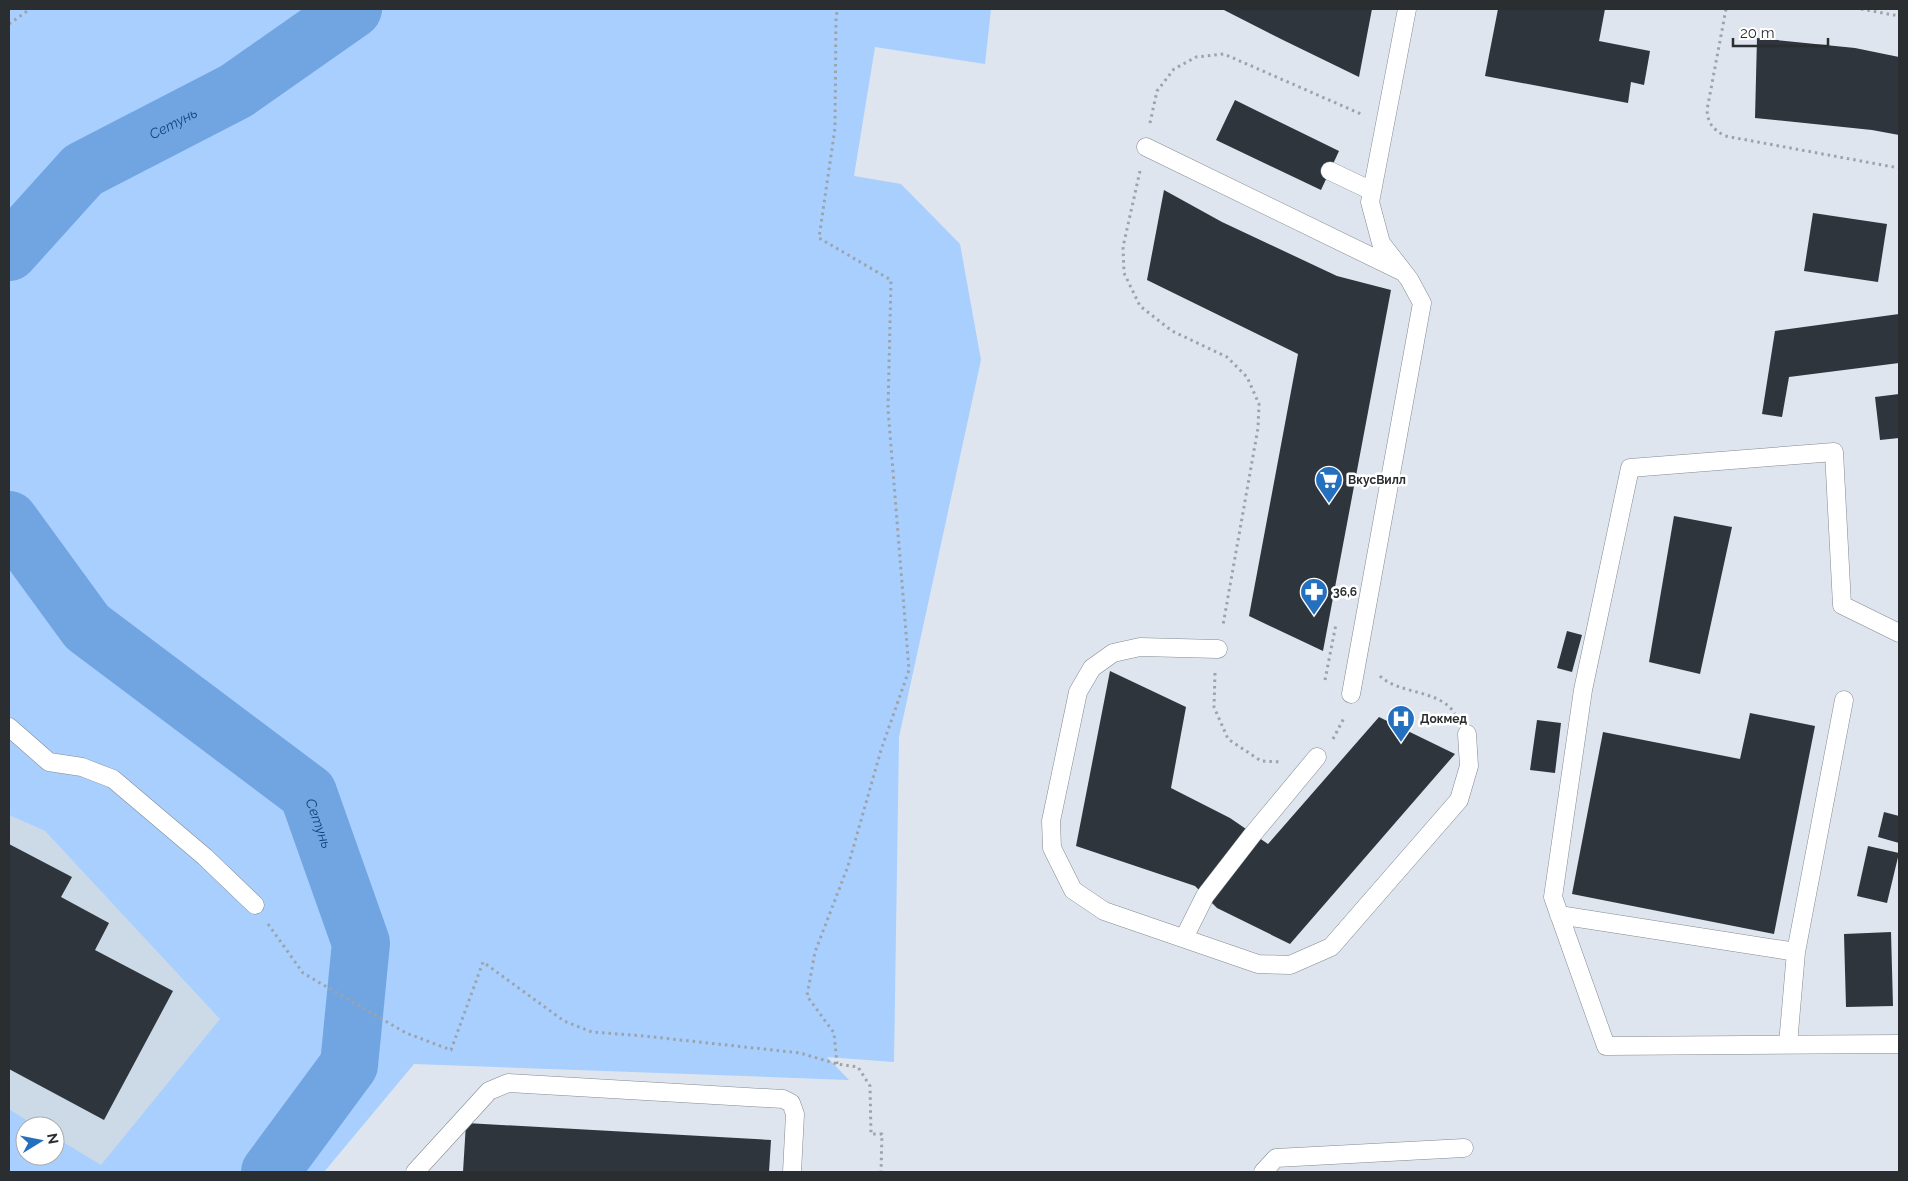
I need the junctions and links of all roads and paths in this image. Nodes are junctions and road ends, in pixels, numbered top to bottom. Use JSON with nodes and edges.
{"nodes":[{"id":1,"x":30,"y":9,"type":"edge"},
{"id":2,"x":838,"y":9,"type":"edge"},
{"id":3,"x":1407,"y":9,"type":"edge"},
{"id":4,"x":1726,"y":9,"type":"edge"},
{"id":5,"x":1861,"y":9,"type":"edge"},
{"id":6,"x":1874,"y":10,"type":"edge"},
{"id":7,"x":1899,"y":16,"type":"edge"},
{"id":8,"x":9,"y":24,"type":"edge"},
{"id":9,"x":1385,"y":125,"type":"junction"},
{"id":10,"x":1146,"y":147,"type":"junction"},
{"id":11,"x":1899,"y":168,"type":"edge"},
{"id":12,"x":1330,"y":170,"type":"dead end"},
{"id":13,"x":1372,"y":191,"type":"junction"},
{"id":14,"x":1405,"y":273,"type":"junction"},
{"id":15,"x":1899,"y":634,"type":"edge"},
{"id":16,"x":1218,"y":649,"type":"junction"},
{"id":17,"x":1359,"y":650,"type":"junction"},
{"id":18,"x":1351,"y":694,"type":"joint"},
{"id":19,"x":1844,"y":700,"type":"dead end"},
{"id":20,"x":9,"y":727,"type":"edge"},
{"id":21,"x":1467,"y":734,"type":"joint"},
{"id":22,"x":1317,"y":757,"type":"junction"},
{"id":23,"x":255,"y":905,"type":"joint"},
{"id":24,"x":1559,"y":915,"type":"junction"},
{"id":25,"x":1184,"y":938,"type":"junction"},
{"id":26,"x":1796,"y":952,"type":"junction"},
{"id":27,"x":1788,"y":1044,"type":"junction"},
{"id":28,"x":1899,"y":1044,"type":"edge"},
{"id":29,"x":837,"y":1064,"type":"junction"},
{"id":30,"x":1464,"y":1148,"type":"dead end"},
{"id":31,"x":415,"y":1172,"type":"edge"},
{"id":32,"x":792,"y":1172,"type":"edge"},
{"id":33,"x":881,"y":1172,"type":"edge"},
{"id":34,"x":1263,"y":1172,"type":"edge"}],
"edges":[{"from":1,"to":8,"type":"path"},
{"from":2,"to":29,"type":"path"},
{"from":3,"to":9,"type":"lane"},
{"from":4,"to":11,"type":"path"},
{"from":5,"to":6,"type":"path"},
{"from":6,"to":7,"type":"path"},
{"from":9,"to":10,"type":"path"},
{"from":9,"to":13,"type":"lane"},
{"from":10,"to":14,"type":"lane"},
{"from":10,"to":16,"type":"path"},
{"from":12,"to":13,"type":"lane"},
{"from":13,"to":14,"type":"lane"},
{"from":14,"to":17,"type":"lane"},
{"from":15,"to":24,"type":"lane"},
{"from":16,"to":22,"type":"path"},
{"from":16,"to":25,"type":"lane"},
{"from":17,"to":18,"type":"lane"},
{"from":17,"to":21,"type":"path"},
{"from":18,"to":22,"type":"path"},
{"from":19,"to":26,"type":"lane"},
{"from":20,"to":23,"type":"lane"},
{"from":21,"to":25,"type":"lane"},
{"from":22,"to":25,"type":"lane"},
{"from":23,"to":29,"type":"path"},
{"from":24,"to":26,"type":"lane"},
{"from":24,"to":27,"type":"lane"},
{"from":26,"to":27,"type":"lane"},
{"from":27,"to":28,"type":"lane"},
{"from":29,"to":33,"type":"path"},
{"from":30,"to":34,"type":"lane"},
{"from":31,"to":32,"type":"lane"}]}
